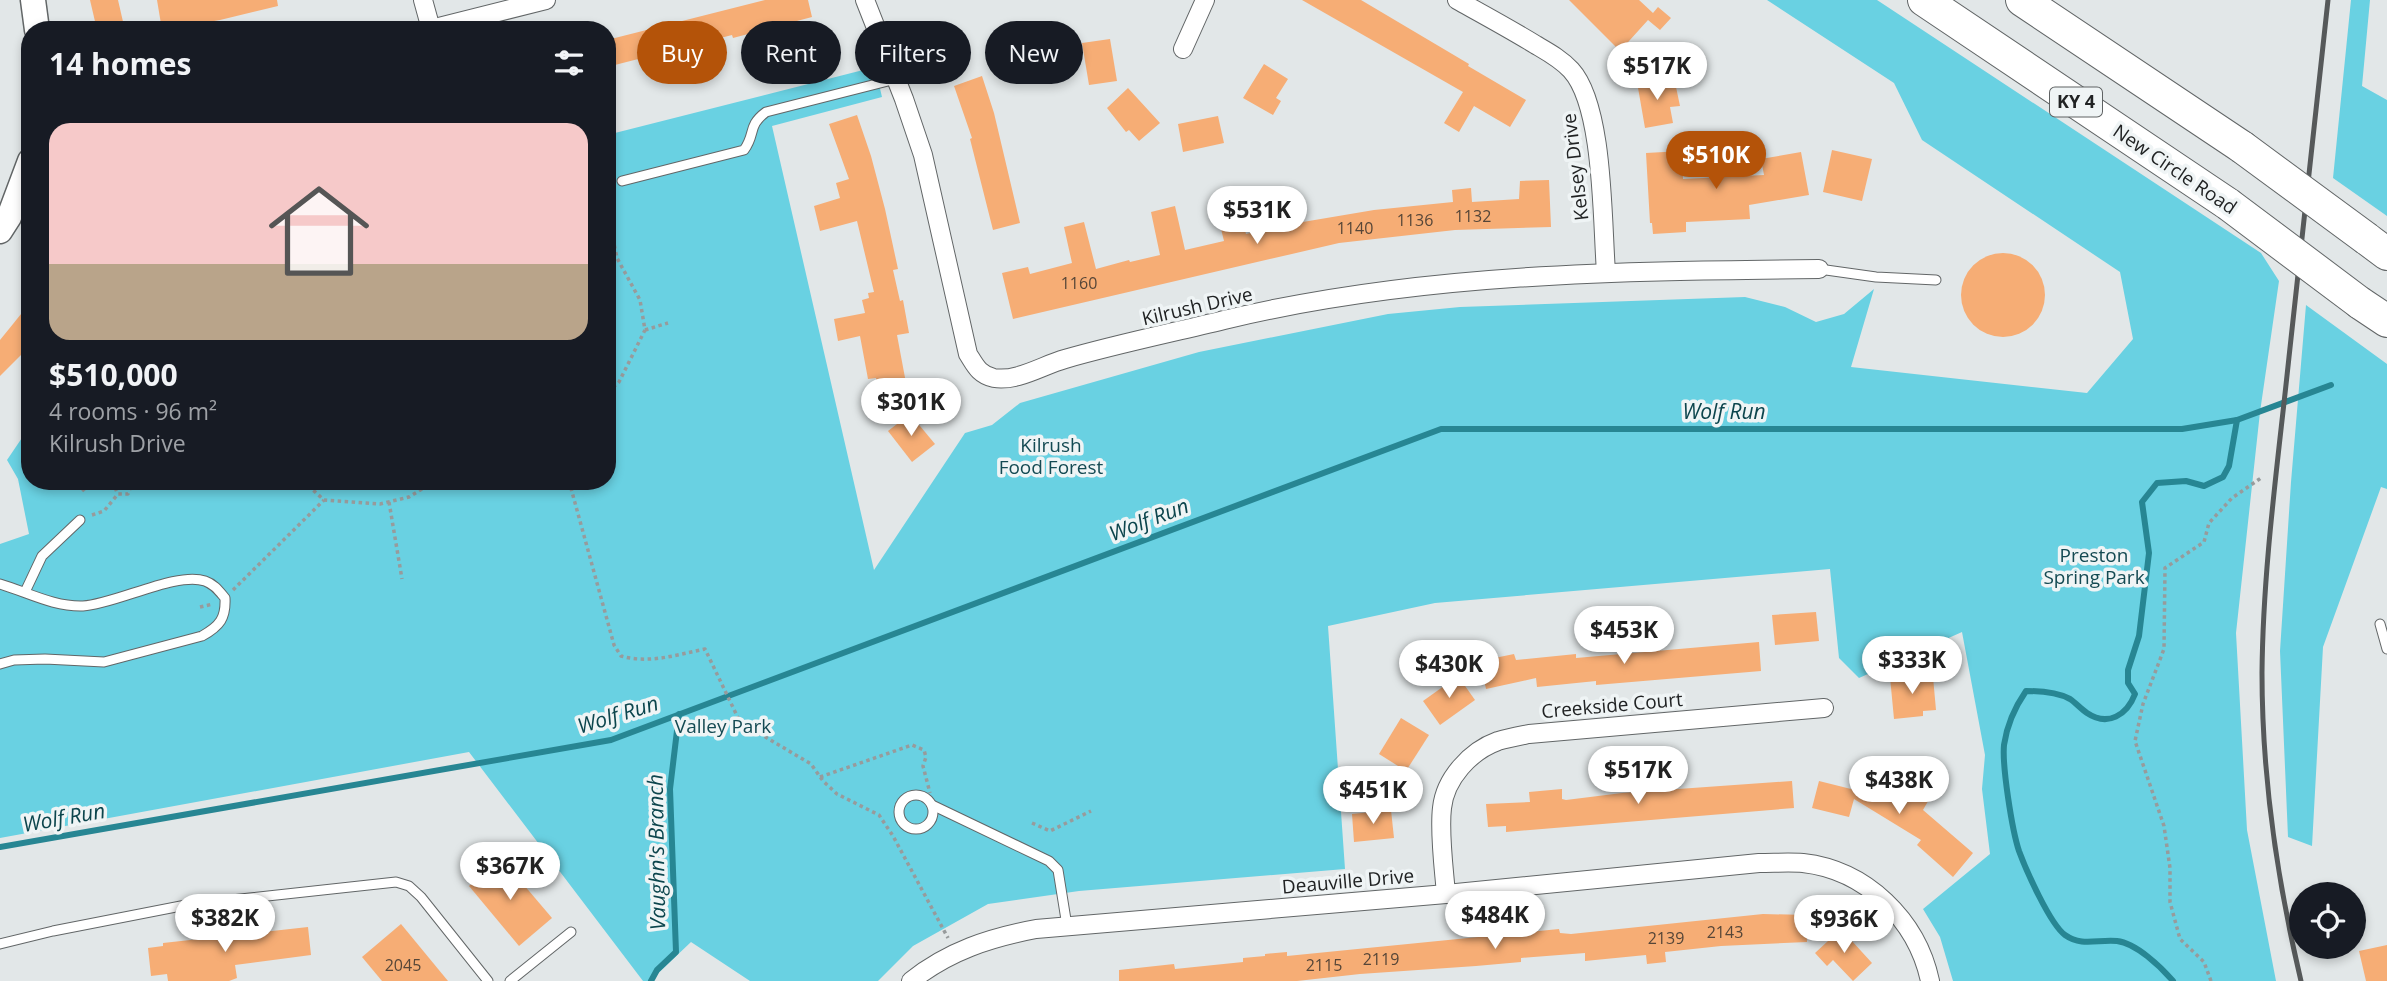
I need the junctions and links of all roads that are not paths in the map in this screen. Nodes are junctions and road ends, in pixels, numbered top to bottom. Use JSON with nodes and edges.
{"nodes":[{"id":1,"x":33,"y":0,"type":"edge"},
{"id":2,"x":424,"y":0,"type":"edge"},
{"id":3,"x":546,"y":0,"type":"edge"},
{"id":4,"x":865,"y":0,"type":"edge"},
{"id":5,"x":1205,"y":0,"type":"edge"},
{"id":6,"x":1457,"y":0,"type":"edge"},
{"id":7,"x":1924,"y":0,"type":"edge"},
{"id":8,"x":2022,"y":0,"type":"edge"},
{"id":9,"x":36,"y":21,"type":"edge"},
{"id":10,"x":428,"y":21,"type":"edge"},
{"id":11,"x":461,"y":21,"type":"edge"},
{"id":12,"x":873,"y":21,"type":"edge"},
{"id":13,"x":1183,"y":49,"type":"dead end"},
{"id":14,"x":876,"y":84,"type":"edge"},
{"id":15,"x":898,"y":84,"type":"edge"},
{"id":16,"x":622,"y":181,"type":"dead end"},
{"id":17,"x":21,"y":185,"type":"edge"},
{"id":18,"x":0,"y":231,"type":"edge"},
{"id":19,"x":2380,"y":243,"type":"edge"},
{"id":20,"x":1819,"y":269,"type":"joint"},
{"id":21,"x":1606,"y":272,"type":"junction"},
{"id":22,"x":1936,"y":280,"type":"dead end"},
{"id":23,"x":2387,"y":321,"type":"edge"},
{"id":24,"x":80,"y":520,"type":"road end"},
{"id":25,"x":0,"y":584,"type":"edge"},
{"id":26,"x":25,"y":592,"type":"junction"},
{"id":27,"x":2380,"y":624,"type":"dead end"},
{"id":28,"x":2387,"y":649,"type":"edge"},
{"id":29,"x":0,"y":664,"type":"edge"},
{"id":30,"x":1824,"y":708,"type":"dead end"},
{"id":31,"x":932,"y":804,"type":"road end"},
{"id":32,"x":1446,"y":894,"type":"junction"},
{"id":33,"x":1067,"y":926,"type":"junction"},
{"id":34,"x":570,"y":932,"type":"dead end"},
{"id":35,"x":0,"y":944,"type":"edge"},
{"id":36,"x":488,"y":981,"type":"edge"},
{"id":37,"x":510,"y":981,"type":"edge"},
{"id":38,"x":912,"y":981,"type":"edge"},
{"id":39,"x":1930,"y":981,"type":"edge"}],
"edges":[{"from":1,"to":9,"type":"street"},
{"from":2,"to":10,"type":"street"},
{"from":3,"to":11,"type":"street"},
{"from":4,"to":12,"type":"street","name":"Kilrush Drive"},
{"from":5,"to":13,"type":"street"},
{"from":6,"to":21,"type":"street","name":"Kelsey Drive"},
{"from":7,"to":23,"type":"highway","name":"New Circle Road","number":"KY 4","bridge":true},
{"from":8,"to":19,"type":"highway","number":"KY 4","bridge":true},
{"from":14,"to":16,"type":"lane"},
{"from":15,"to":21,"type":"street","name":"Kilrush Drive"},
{"from":17,"to":18,"type":"street"},
{"from":20,"to":21,"type":"street","name":"Kilrush Drive"},
{"from":20,"to":22,"type":"lane"},
{"from":24,"to":26,"type":"lane"},
{"from":25,"to":26,"type":"lane"},
{"from":26,"to":29,"type":"lane"},
{"from":27,"to":28,"type":"lane"},
{"from":30,"to":32,"type":"street","name":"Creekside Court"},
{"from":31,"to":33,"type":"lane"},
{"from":32,"to":33,"type":"street","name":"Deauville Drive"},
{"from":32,"to":39,"type":"street","name":"Deauville Drive"},
{"from":33,"to":38,"type":"street","name":"Deauville Drive"},
{"from":34,"to":37,"type":"lane"},
{"from":35,"to":36,"type":"lane"}]}
